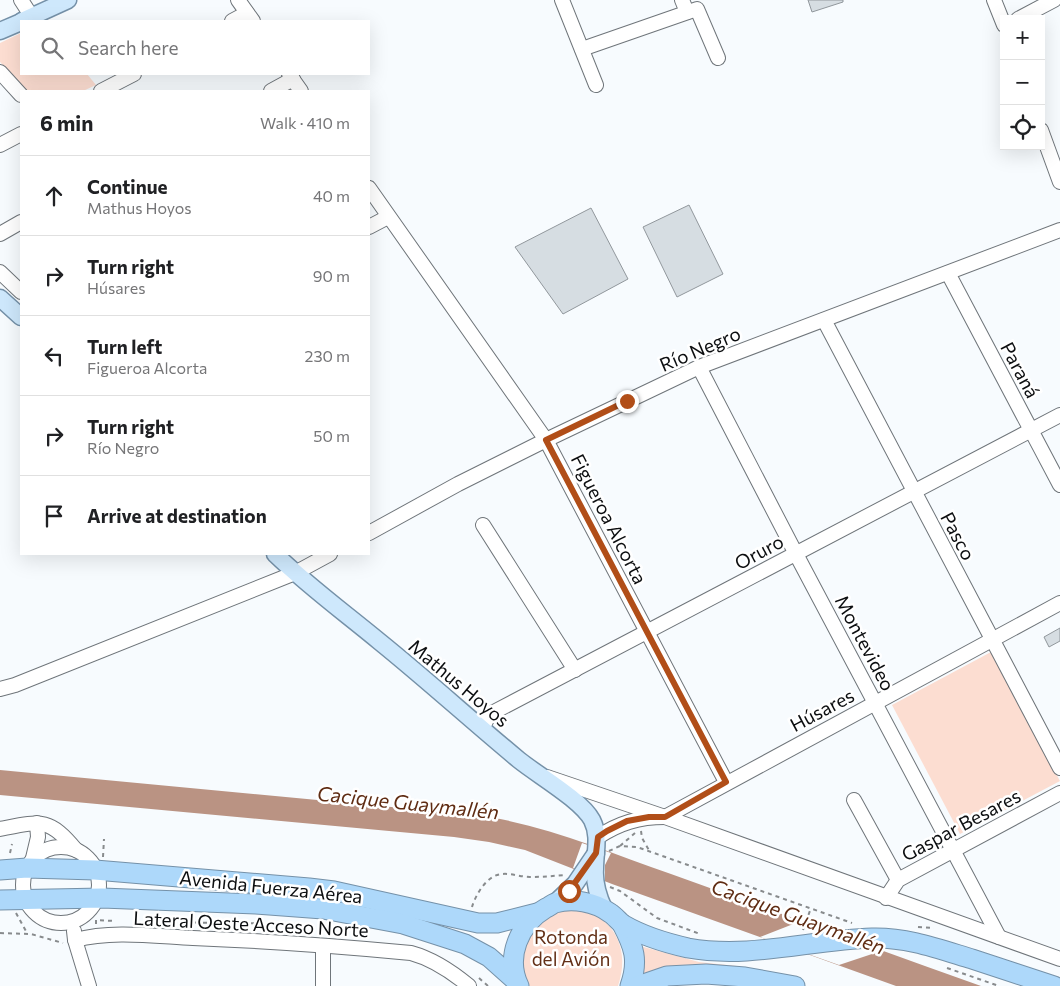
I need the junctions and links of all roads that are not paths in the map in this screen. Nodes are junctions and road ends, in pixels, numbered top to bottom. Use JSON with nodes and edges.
{"nodes":[{"id":1,"x":21,"y":0,"type":"edge"},
{"id":2,"x":68,"y":0,"type":"edge"},
{"id":3,"x":238,"y":0,"type":"edge"},
{"id":4,"x":562,"y":0,"type":"edge"},
{"id":5,"x":994,"y":0,"type":"edge"},
{"id":6,"x":1054,"y":0,"type":"edge"},
{"id":7,"x":684,"y":6,"type":"edge"},
{"id":8,"x":1000,"y":15,"type":"edge"},
{"id":9,"x":1026,"y":15,"type":"edge"},
{"id":10,"x":250,"y":17,"type":"edge"},
{"id":11,"x":25,"y":20,"type":"edge"},
{"id":12,"x":236,"y":20,"type":"edge"},
{"id":13,"x":20,"y":22,"type":"edge"},
{"id":14,"x":0,"y":32,"type":"edge"},
{"id":15,"x":582,"y":49,"type":"junction"},
{"id":16,"x":718,"y":58,"type":"dead end"},
{"id":17,"x":0,"y":72,"type":"edge"},
{"id":18,"x":132,"y":75,"type":"edge"},
{"id":19,"x":291,"y":76,"type":"edge"},
{"id":20,"x":596,"y":85,"type":"dead end"},
{"id":21,"x":105,"y":90,"type":"edge"},
{"id":22,"x":272,"y":90,"type":"edge"},
{"id":23,"x":300,"y":90,"type":"edge"},
{"id":24,"x":20,"y":94,"type":"edge"},
{"id":25,"x":20,"y":135,"type":"edge"},
{"id":26,"x":1045,"y":141,"type":"edge"},
{"id":27,"x":0,"y":145,"type":"edge"},
{"id":28,"x":1060,"y":182,"type":"edge"},
{"id":29,"x":370,"y":189,"type":"edge"},
{"id":30,"x":388,"y":216,"type":"junction"},
{"id":31,"x":20,"y":223,"type":"edge"},
{"id":32,"x":370,"y":226,"type":"edge"},
{"id":33,"x":1060,"y":229,"type":"edge"},
{"id":34,"x":0,"y":234,"type":"edge"},
{"id":35,"x":0,"y":272,"type":"edge"},
{"id":36,"x":948,"y":273,"type":"junction"},
{"id":37,"x":20,"y":291,"type":"edge"},
{"id":38,"x":0,"y":298,"type":"edge"},
{"id":39,"x":20,"y":316,"type":"edge"},
{"id":40,"x":824,"y":320,"type":"junction"},
{"id":41,"x":699,"y":367,"type":"junction"},
{"id":42,"x":1060,"y":415,"type":"edge"},
{"id":43,"x":1030,"y":431,"type":"junction"},
{"id":44,"x":546,"y":440,"type":"junction"},
{"id":45,"x":1060,"y":485,"type":"edge"},
{"id":46,"x":914,"y":492,"type":"junction"},
{"id":47,"x":484,"y":526,"type":"dead end"},
{"id":48,"x":370,"y":532,"type":"edge"},
{"id":49,"x":796,"y":554,"type":"junction"},
{"id":50,"x":276,"y":555,"type":"edge"},
{"id":51,"x":328,"y":555,"type":"edge"},
{"id":52,"x":295,"y":573,"type":"junction"},
{"id":53,"x":1060,"y":603,"type":"edge"},
{"id":54,"x":646,"y":633,"type":"junction"},
{"id":55,"x":992,"y":640,"type":"junction"},
{"id":56,"x":575,"y":670,"type":"junction"},
{"id":57,"x":0,"y":688,"type":"edge"},
{"id":58,"x":875,"y":702,"type":"junction"},
{"id":59,"x":482,"y":729,"type":"junction"},
{"id":60,"x":1060,"y":768,"type":"edge"},
{"id":61,"x":536,"y":773,"type":"junction"},
{"id":62,"x":726,"y":782,"type":"junction"},
{"id":63,"x":1060,"y":793,"type":"edge"},
{"id":64,"x":854,"y":800,"type":"dead end"},
{"id":65,"x":665,"y":817,"type":"junction"},
{"id":66,"x":37,"y":824,"type":"junction"},
{"id":67,"x":0,"y":829,"type":"edge"},
{"id":68,"x":600,"y":848,"type":"junction"},
{"id":69,"x":76,"y":850,"type":"junction"},
{"id":70,"x":954,"y":850,"type":"junction"},
{"id":71,"x":30,"y":863,"type":"junction"},
{"id":72,"x":0,"y":870,"type":"edge"},
{"id":73,"x":95,"y":870,"type":"junction"},
{"id":74,"x":589,"y":875,"type":"junction"},
{"id":75,"x":898,"y":880,"type":"junction"},
{"id":76,"x":96,"y":898,"type":"junction"},
{"id":77,"x":886,"y":898,"type":"junction"},
{"id":78,"x":25,"y":899,"type":"junction"},
{"id":79,"x":0,"y":900,"type":"edge"},
{"id":80,"x":555,"y":903,"type":"junction"},
{"id":81,"x":604,"y":909,"type":"junction"},
{"id":82,"x":538,"y":913,"type":"junction"},
{"id":83,"x":76,"y":920,"type":"junction"},
{"id":84,"x":53,"y":922,"type":"junction"},
{"id":85,"x":622,"y":924,"type":"junction"},
{"id":86,"x":999,"y":937,"type":"junction"},
{"id":87,"x":75,"y":940,"type":"junction"},
{"id":88,"x":323,"y":946,"type":"junction"},
{"id":89,"x":1060,"y":959,"type":"edge"},
{"id":90,"x":518,"y":984,"type":"edge"},
{"id":91,"x":89,"y":986,"type":"edge"},
{"id":92,"x":323,"y":986,"type":"edge"},
{"id":93,"x":469,"y":986,"type":"edge"},
{"id":94,"x":630,"y":986,"type":"edge"},
{"id":95,"x":638,"y":986,"type":"edge"},
{"id":96,"x":795,"y":986,"type":"edge"},
{"id":97,"x":1054,"y":986,"type":"edge"}],
"edges":[{"from":1,"to":11,"type":"street"},
{"from":2,"to":11,"type":"main road"},
{"from":3,"to":10,"type":"street"},
{"from":4,"to":15,"type":"street"},
{"from":5,"to":8,"type":"street"},
{"from":6,"to":9,"type":"street"},
{"from":7,"to":15,"type":"street"},
{"from":7,"to":16,"type":"street"},
{"from":10,"to":12,"type":"street"},
{"from":13,"to":14,"type":"main road"},
{"from":15,"to":20,"type":"street"},
{"from":17,"to":24,"type":"street"},
{"from":18,"to":21,"type":"street"},
{"from":19,"to":22,"type":"street"},
{"from":19,"to":23,"type":"street"},
{"from":25,"to":27,"type":"street"},
{"from":26,"to":28,"type":"street"},
{"from":29,"to":30,"type":"street","name":"Figueroa Alcorta"},
{"from":30,"to":32,"type":"street"},
{"from":30,"to":44,"type":"street","name":"Figueroa Alcorta"},
{"from":31,"to":34,"type":"street"},
{"from":33,"to":36,"type":"street","name":"Río Negro"},
{"from":35,"to":37,"type":"street"},
{"from":36,"to":40,"type":"street","name":"Río Negro"},
{"from":36,"to":43,"type":"street","name":"Paraná"},
{"from":38,"to":39,"type":"main road"},
{"from":40,"to":41,"type":"street","name":"Río Negro"},
{"from":40,"to":46,"type":"street","name":"Pasco"},
{"from":41,"to":44,"type":"street","name":"Río Negro"},
{"from":41,"to":49,"type":"street","name":"Montevideo"},
{"from":42,"to":43,"type":"street","name":"Oruro"},
{"from":43,"to":45,"type":"street","name":"Paraná"},
{"from":43,"to":46,"type":"street","name":"Oruro"},
{"from":44,"to":48,"type":"street","name":"Río Negro"},
{"from":44,"to":54,"type":"street","name":"Figueroa Alcorta"},
{"from":46,"to":49,"type":"street","name":"Oruro"},
{"from":46,"to":55,"type":"street","name":"Pasco"},
{"from":47,"to":56,"type":"street"},
{"from":49,"to":54,"type":"street","name":"Oruro"},
{"from":49,"to":58,"type":"street","name":"Montevideo"},
{"from":50,"to":52,"type":"main road","name":"Mathus Hoyos"},
{"from":51,"to":52,"type":"street"},
{"from":52,"to":57,"type":"street"},
{"from":52,"to":59,"type":"main road","name":"Mathus Hoyos"},
{"from":53,"to":55,"type":"street","name":"Húsares"},
{"from":54,"to":56,"type":"street","name":"Oruro"},
{"from":54,"to":62,"type":"street","name":"Figueroa Alcorta"},
{"from":55,"to":58,"type":"street","name":"Húsares"},
{"from":55,"to":60,"type":"street","name":"Pasco"},
{"from":56,"to":59,"type":"street","name":"Oruro"},
{"from":58,"to":62,"type":"street","name":"Húsares"},
{"from":58,"to":70,"type":"street","name":"Montevideo"},
{"from":59,"to":61,"type":"main road","name":"Mathus Hoyos"},
{"from":61,"to":65,"type":"street"},
{"from":61,"to":68,"type":"main road","name":"Mathus Hoyos"},
{"from":62,"to":65,"type":"street","name":"Húsares"},
{"from":63,"to":70,"type":"street","name":"Gaspar Besares"},
{"from":64,"to":75,"type":"street"},
{"from":65,"to":68,"type":"street","name":"Húsares"},
{"from":65,"to":77,"type":"street"},
{"from":66,"to":67,"type":"street"},
{"from":66,"to":69,"type":"street"},
{"from":66,"to":71,"type":"street"},
{"from":68,"to":74,"type":"main road","name":"Mathus Hoyos"},
{"from":69,"to":71,"type":"street"},
{"from":69,"to":73,"type":"street"},
{"from":70,"to":75,"type":"street","name":"Gaspar Besares"},
{"from":70,"to":86,"type":"street","name":"Montevideo"},
{"from":71,"to":72,"type":"highway","name":"Avenida Fuerza Aérea"},
{"from":71,"to":73,"type":"highway","name":"Avenida Fuerza Aérea"},
{"from":71,"to":78,"type":"street"},
{"from":73,"to":76,"type":"street"},
{"from":73,"to":82,"type":"highway","name":"Avenida Fuerza Aérea"},
{"from":74,"to":80,"type":"main road"},
{"from":74,"to":81,"type":"main road","name":"Mathus Hoyos"},
{"from":75,"to":77,"type":"street","name":"Gaspar Besares"},
{"from":76,"to":78,"type":"highway","name":"Avenida Fuerza Aérea"},
{"from":76,"to":83,"type":"street"},
{"from":76,"to":90,"type":"highway","name":"Avenida Fuerza Aérea"},
{"from":77,"to":86,"type":"street"},
{"from":78,"to":79,"type":"highway","name":"Avenida Fuerza Aérea"},
{"from":78,"to":84,"type":"street"},
{"from":80,"to":81,"type":"highway"},
{"from":80,"to":82,"type":"highway"},
{"from":81,"to":85,"type":"highway"},
{"from":82,"to":90,"type":"highway"},
{"from":83,"to":84,"type":"street"},
{"from":83,"to":87,"type":"street"},
{"from":84,"to":87,"type":"street"},
{"from":85,"to":94,"type":"highway"},
{"from":85,"to":97,"type":"highway"},
{"from":86,"to":89,"type":"street"},
{"from":87,"to":88,"type":"street","name":"Lateral Oeste Acceso Norte"},
{"from":87,"to":91,"type":"street"},
{"from":88,"to":92,"type":"street"},
{"from":88,"to":93,"type":"street","name":"Lateral Oeste Acceso Norte"},
{"from":95,"to":96,"type":"highway"}]}
